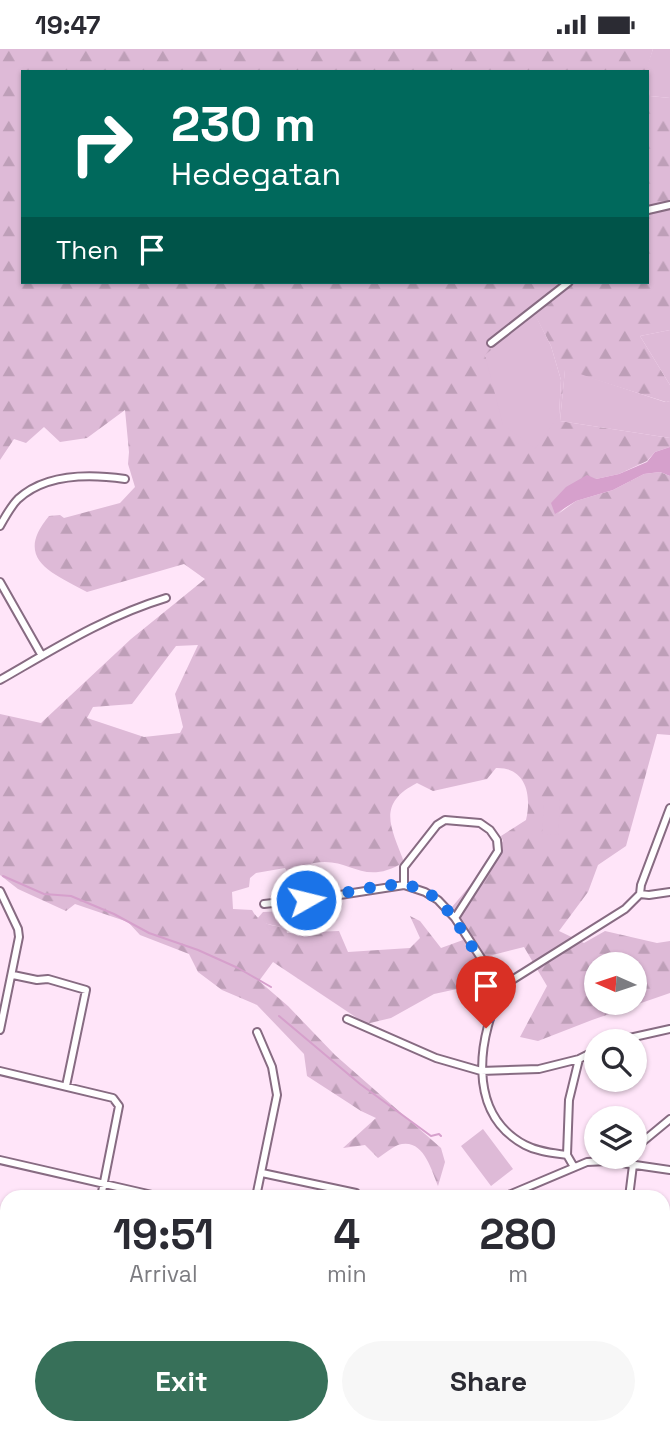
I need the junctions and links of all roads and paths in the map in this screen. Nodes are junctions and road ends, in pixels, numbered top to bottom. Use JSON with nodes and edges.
{"nodes":[{"id":1,"x":670,"y":205,"type":"edge"},
{"id":2,"x":649,"y":210,"type":"edge"},
{"id":3,"x":566,"y":284,"type":"edge"},
{"id":4,"x":491,"y":343,"type":"dead end"},
{"id":5,"x":125,"y":479,"type":"dead end"},
{"id":6,"x":0,"y":526,"type":"edge"},
{"id":7,"x":0,"y":582,"type":"edge"},
{"id":8,"x":166,"y":598,"type":"dead end"},
{"id":9,"x":42,"y":656,"type":"junction"},
{"id":10,"x":0,"y":680,"type":"edge"},
{"id":11,"x":670,"y":808,"type":"edge"},
{"id":12,"x":404,"y":885,"type":"junction"},
{"id":13,"x":0,"y":891,"type":"edge"},
{"id":14,"x":670,"y":892,"type":"edge"},
{"id":15,"x":640,"y":894,"type":"junction"},
{"id":16,"x":264,"y":904,"type":"dead end"},
{"id":17,"x":455,"y":918,"type":"junction"},
{"id":18,"x":13,"y":975,"type":"junction"},
{"id":19,"x":504,"y":985,"type":"junction"},
{"id":20,"x":347,"y":1019,"type":"dead end"},
{"id":21,"x":670,"y":1028,"type":"edge"},
{"id":22,"x":0,"y":1030,"type":"edge"},
{"id":23,"x":257,"y":1032,"type":"dead end"},
{"id":24,"x":647,"y":1034,"type":"edge"},
{"id":25,"x":584,"y":1056,"type":"edge"},
{"id":26,"x":579,"y":1059,"type":"junction"},
{"id":27,"x":481,"y":1071,"type":"junction"},
{"id":28,"x":0,"y":1072,"type":"edge"},
{"id":29,"x":66,"y":1086,"type":"junction"},
{"id":30,"x":670,"y":1119,"type":"edge"},
{"id":31,"x":647,"y":1138,"type":"edge"},
{"id":32,"x":567,"y":1155,"type":"junction"},
{"id":33,"x":0,"y":1160,"type":"edge"},
{"id":34,"x":584,"y":1164,"type":"edge"},
{"id":35,"x":647,"y":1165,"type":"edge"},
{"id":36,"x":575,"y":1167,"type":"junction"},
{"id":37,"x":630,"y":1169,"type":"edge"},
{"id":38,"x":670,"y":1170,"type":"edge"},
{"id":39,"x":262,"y":1173,"type":"junction"},
{"id":40,"x":104,"y":1185,"type":"junction"},
{"id":41,"x":103,"y":1190,"type":"edge"},
{"id":42,"x":128,"y":1190,"type":"edge"},
{"id":43,"x":258,"y":1190,"type":"edge"},
{"id":44,"x":342,"y":1190,"type":"edge"},
{"id":45,"x":521,"y":1190,"type":"edge"},
{"id":46,"x":629,"y":1190,"type":"edge"}],
"edges":[{"from":1,"to":2,"type":"street"},
{"from":3,"to":4,"type":"street"},
{"from":5,"to":6,"type":"street"},
{"from":7,"to":9,"type":"street"},
{"from":8,"to":9,"type":"street"},
{"from":9,"to":10,"type":"street"},
{"from":11,"to":15,"type":"street"},
{"from":12,"to":16,"type":"street"},
{"from":12,"to":17,"type":"street"},
{"from":12,"to":17,"type":"street"},
{"from":13,"to":18,"type":"street"},
{"from":14,"to":15,"type":"street"},
{"from":15,"to":19,"type":"street"},
{"from":17,"to":19,"type":"street"},
{"from":18,"to":22,"type":"street"},
{"from":18,"to":29,"type":"street"},
{"from":19,"to":27,"type":"street"},
{"from":20,"to":27,"type":"street"},
{"from":21,"to":24,"type":"street"},
{"from":23,"to":39,"type":"street"},
{"from":25,"to":26,"type":"street"},
{"from":26,"to":27,"type":"street"},
{"from":26,"to":32,"type":"street"},
{"from":27,"to":32,"type":"street"},
{"from":28,"to":29,"type":"street"},
{"from":29,"to":40,"type":"street"},
{"from":30,"to":31,"type":"street"},
{"from":32,"to":36,"type":"street"},
{"from":33,"to":40,"type":"street"},
{"from":34,"to":36,"type":"street"},
{"from":35,"to":38,"type":"street"},
{"from":36,"to":45,"type":"street"},
{"from":37,"to":46,"type":"street"},
{"from":39,"to":43,"type":"street"},
{"from":39,"to":44,"type":"street"},
{"from":40,"to":41,"type":"street"},
{"from":40,"to":42,"type":"street"}]}
